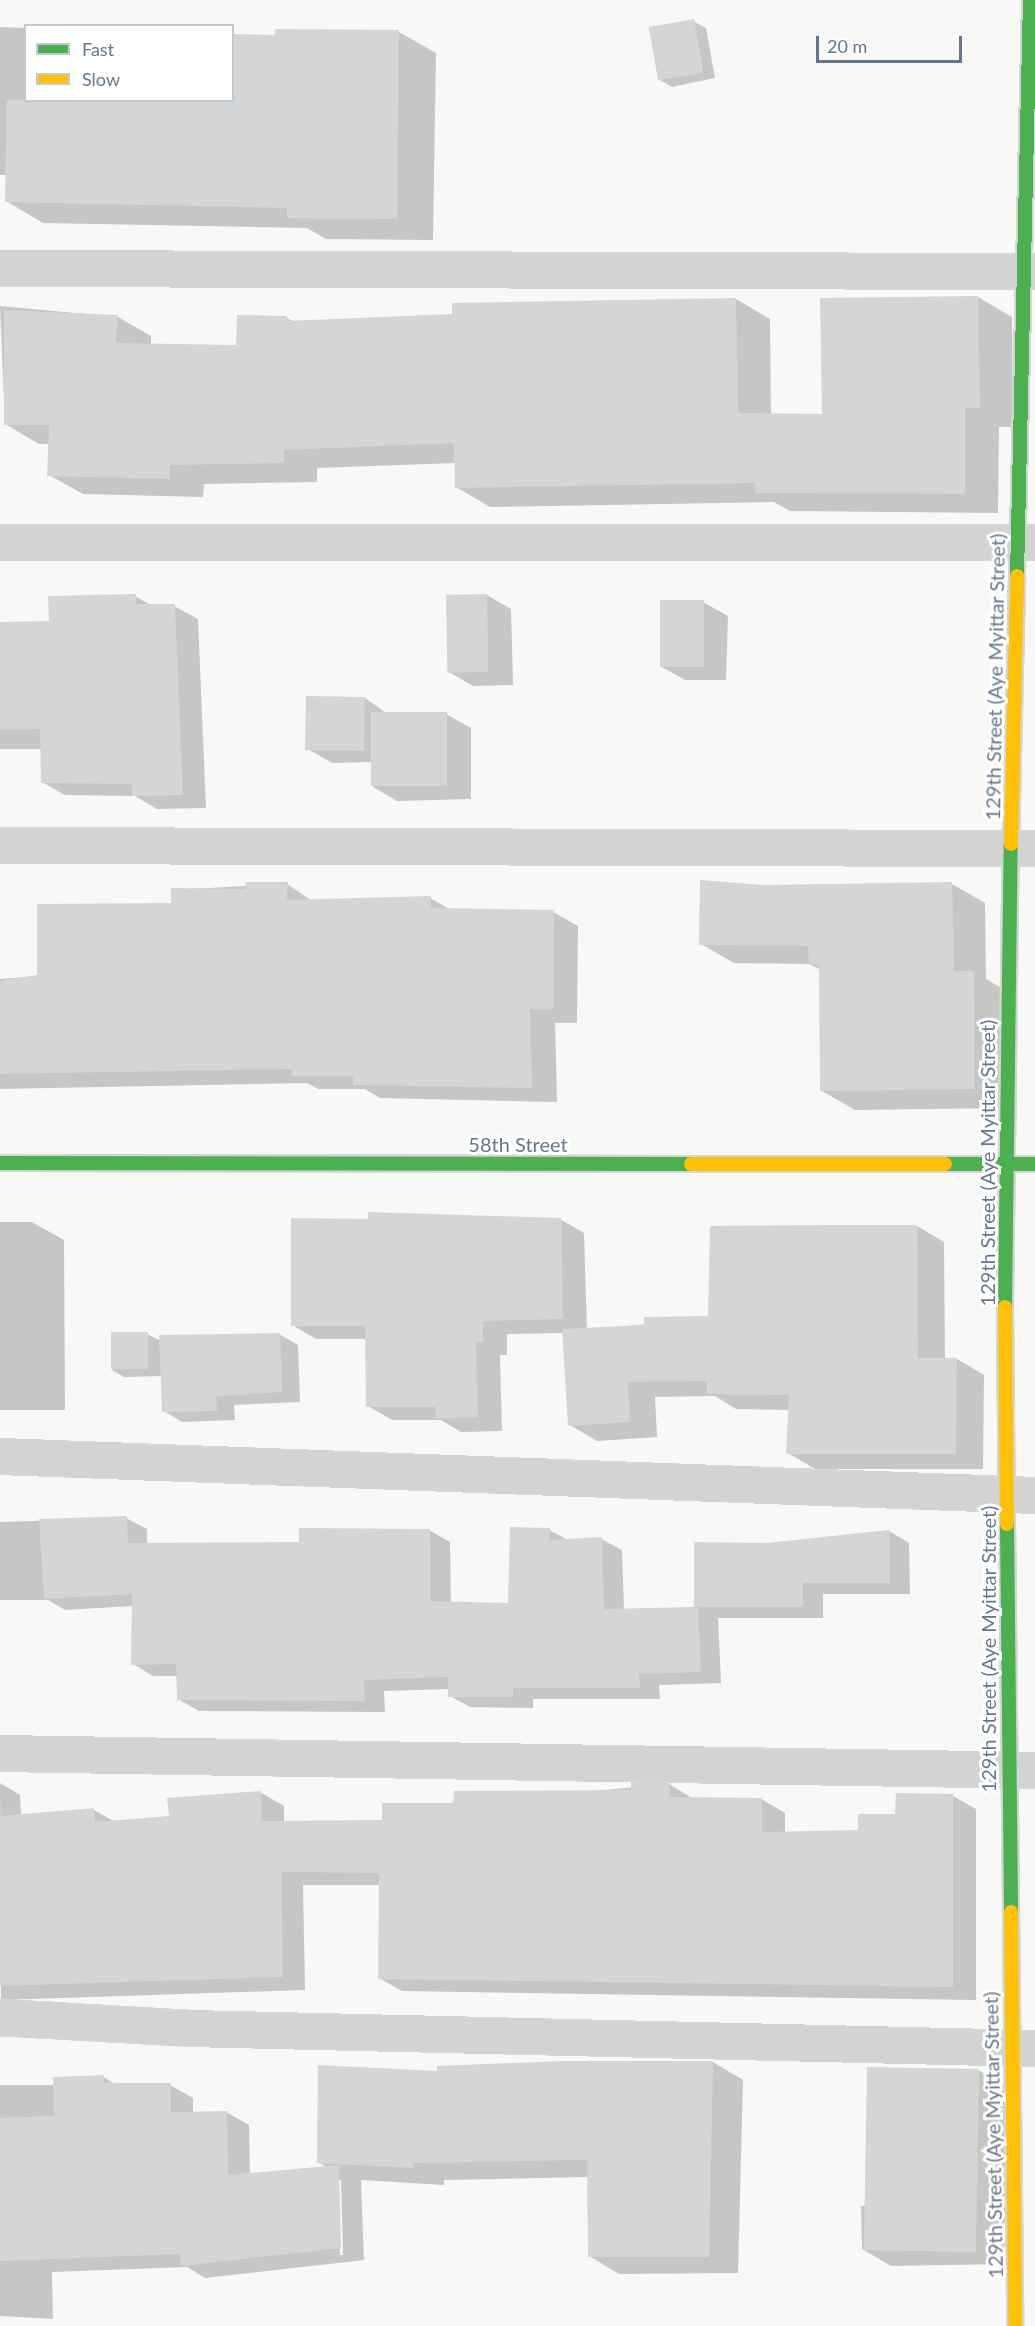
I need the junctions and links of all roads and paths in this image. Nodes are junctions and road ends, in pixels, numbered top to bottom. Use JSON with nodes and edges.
{"nodes":[{"id":1,"x":1030,"y":0,"type":"edge"},
{"id":2,"x":0,"y":268,"type":"edge"},
{"id":3,"x":1030,"y":271,"type":"edge"},
{"id":4,"x":0,"y":542,"type":"edge"},
{"id":5,"x":1026,"y":542,"type":"edge"},
{"id":6,"x":0,"y":845,"type":"edge"},
{"id":7,"x":1023,"y":849,"type":"edge"},
{"id":8,"x":0,"y":1162,"type":"edge"},
{"id":9,"x":1004,"y":1164,"type":"junction"},
{"id":10,"x":1035,"y":1164,"type":"edge"},
{"id":11,"x":0,"y":1456,"type":"edge"},
{"id":12,"x":1021,"y":1495,"type":"edge"},
{"id":13,"x":0,"y":1753,"type":"edge"},
{"id":14,"x":1021,"y":1770,"type":"edge"},
{"id":15,"x":0,"y":2017,"type":"edge"},
{"id":16,"x":1024,"y":2049,"type":"edge"},
{"id":17,"x":1015,"y":2326,"type":"edge"}],
"edges":[{"from":1,"to":3,"type":"street","name":"129th Street (Aye Myittar Street)"},
{"from":2,"to":3,"type":"street"},
{"from":3,"to":5,"type":"street","name":"129th Street (Aye Myittar Street)"},
{"from":4,"to":5,"type":"street"},
{"from":5,"to":7,"type":"street","name":"129th Street (Aye Myittar Street)"},
{"from":6,"to":7,"type":"street"},
{"from":7,"to":9,"type":"street","name":"129th Street (Aye Myittar Street)"},
{"from":8,"to":9,"type":"street","name":"58th Street"},
{"from":9,"to":10,"type":"street","name":"58th Street"},
{"from":9,"to":12,"type":"street","name":"129th Street (Aye Myittar Street)"},
{"from":11,"to":12,"type":"street"},
{"from":12,"to":14,"type":"street","name":"129th Street (Aye Myittar Street)"},
{"from":13,"to":14,"type":"street"},
{"from":14,"to":16,"type":"street","name":"129th Street (Aye Myittar Street)"},
{"from":15,"to":16,"type":"street"},
{"from":16,"to":17,"type":"street","name":"129th Street (Aye Myittar Street)"}]}
